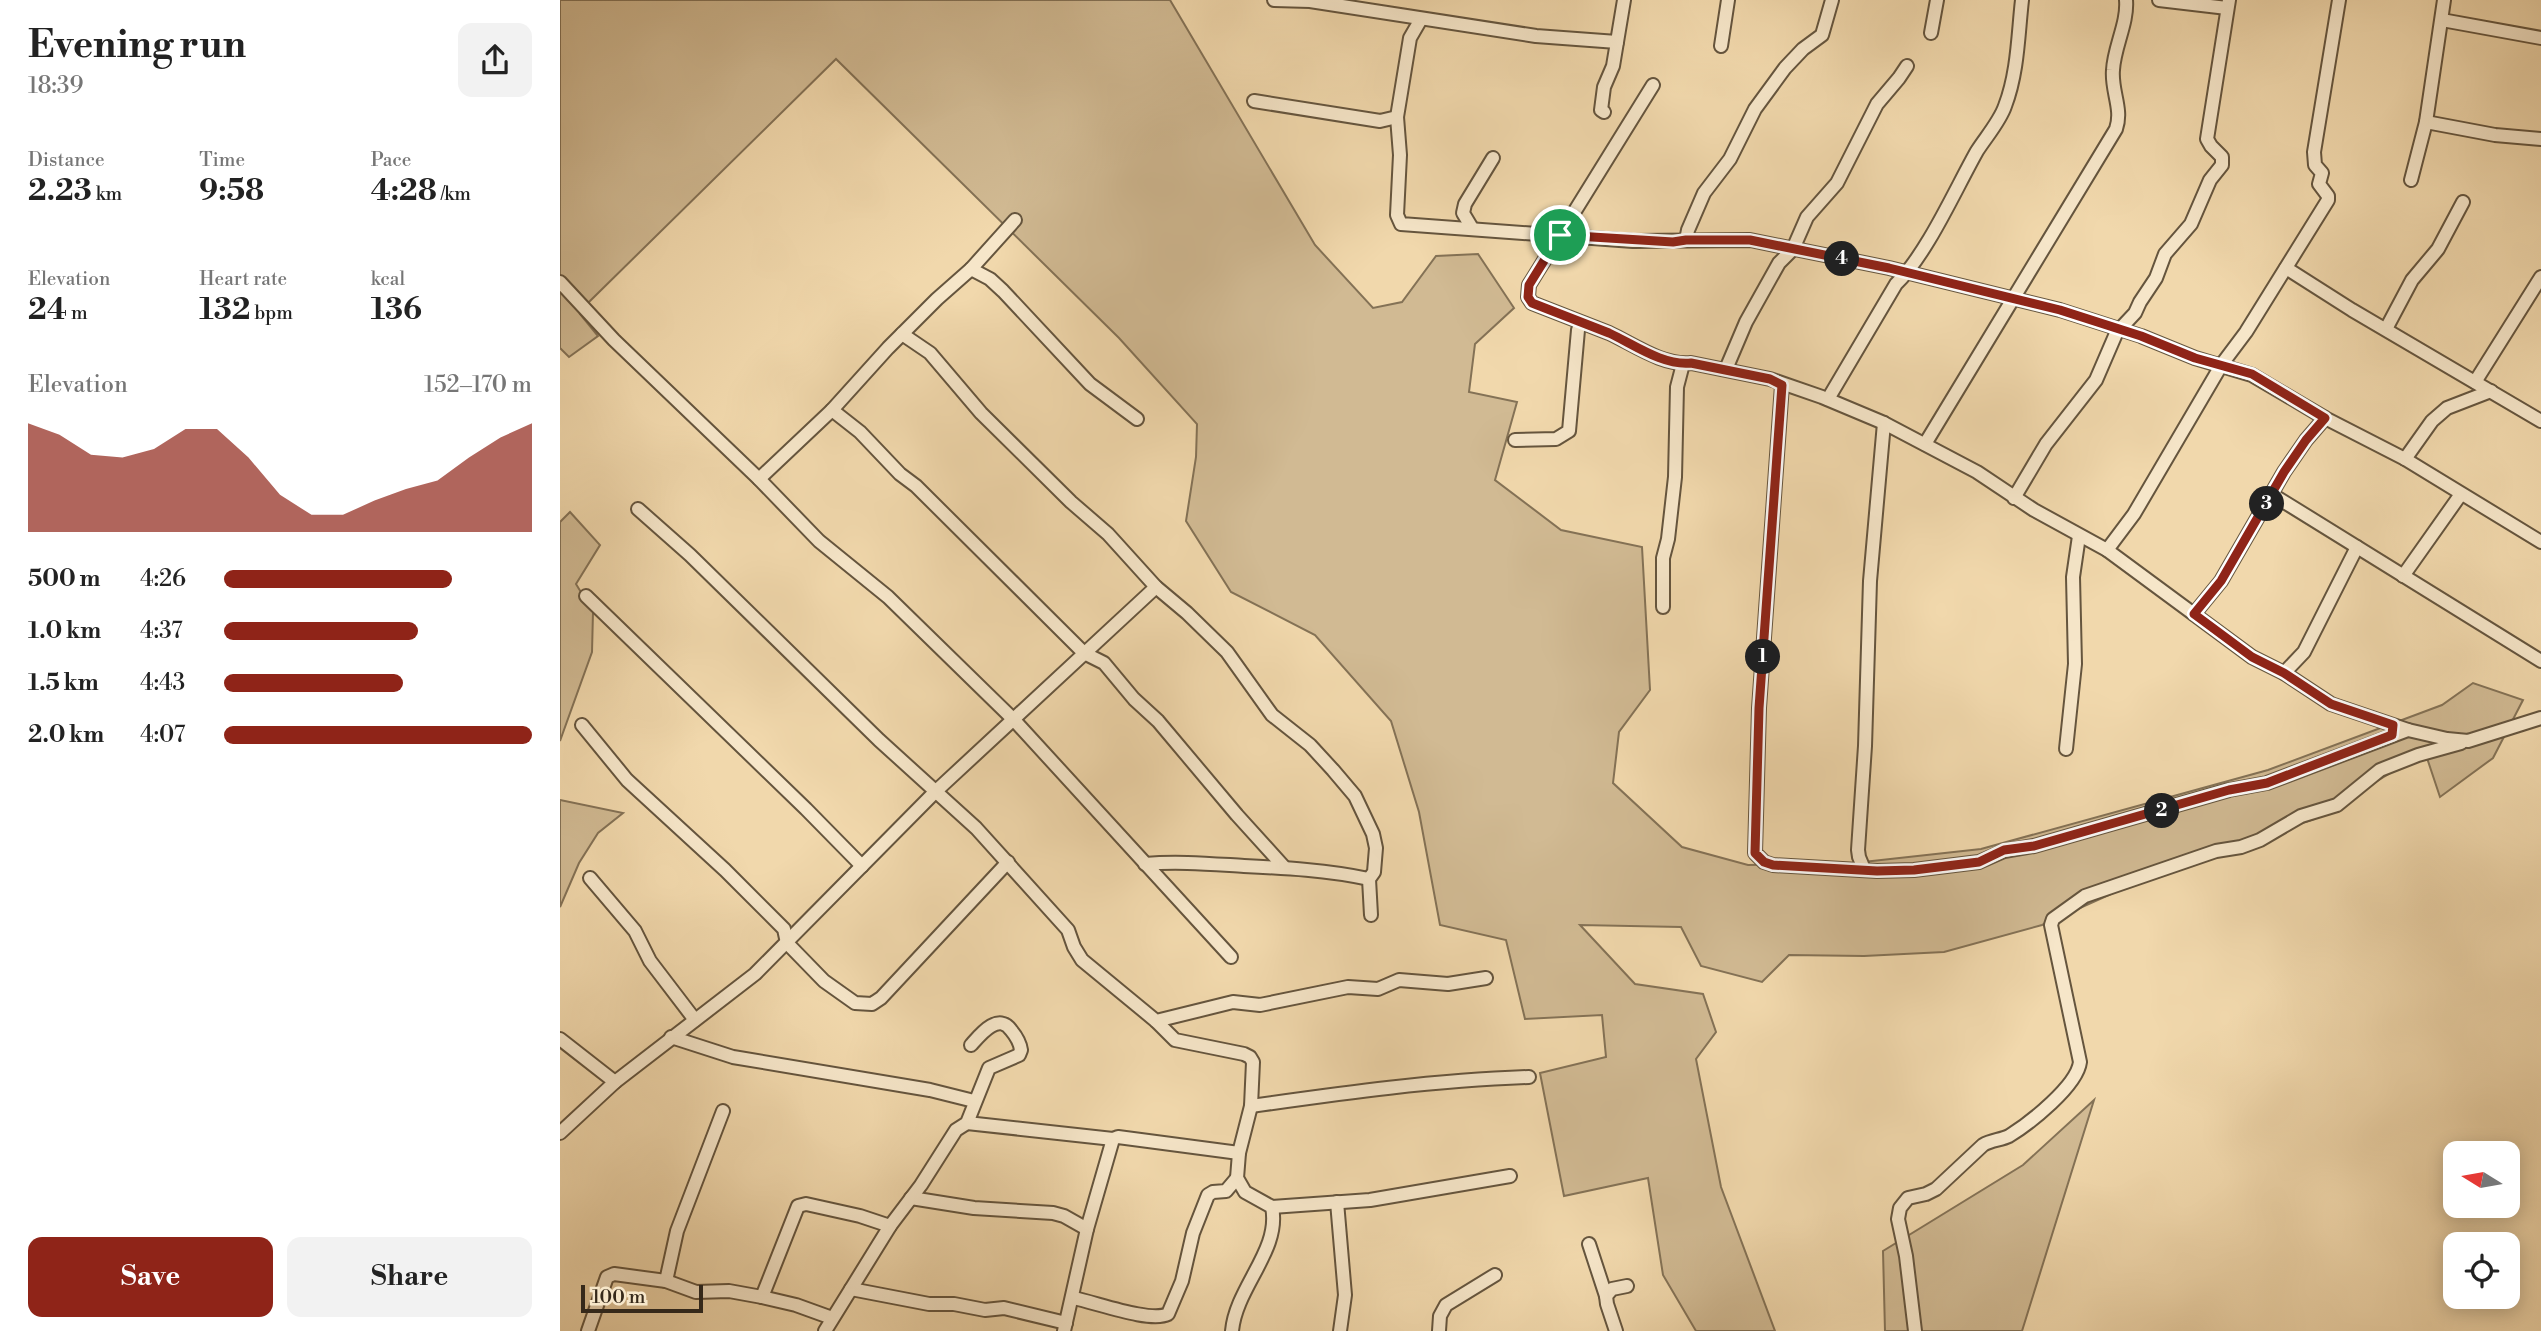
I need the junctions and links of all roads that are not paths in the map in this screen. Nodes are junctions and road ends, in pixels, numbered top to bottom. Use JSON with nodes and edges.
{"nodes":[{"id":1,"x":1274,"y":0,"type":"edge"},
{"id":2,"x":1624,"y":0,"type":"edge"},
{"id":3,"x":1728,"y":0,"type":"edge"},
{"id":4,"x":1832,"y":0,"type":"edge"},
{"id":5,"x":1937,"y":0,"type":"edge"},
{"id":6,"x":2022,"y":0,"type":"edge"},
{"id":7,"x":2159,"y":0,"type":"edge"},
{"id":8,"x":2339,"y":0,"type":"edge"},
{"id":9,"x":2444,"y":0,"type":"edge"},
{"id":10,"x":2128,"y":1,"type":"edge"},
{"id":11,"x":1338,"y":3,"type":"edge"},
{"id":12,"x":2229,"y":4,"type":"edge"},
{"id":13,"x":1421,"y":19,"type":"junction"},
{"id":14,"x":2442,"y":20,"type":"junction"},
{"id":15,"x":1931,"y":33,"type":"dead end"},
{"id":16,"x":2541,"y":38,"type":"edge"},
{"id":17,"x":1617,"y":43,"type":"junction"},
{"id":18,"x":1721,"y":46,"type":"dead end"},
{"id":19,"x":1907,"y":66,"type":"dead end"},
{"id":20,"x":1653,"y":85,"type":"dead end"},
{"id":21,"x":1254,"y":101,"type":"dead end"},
{"id":22,"x":1604,"y":112,"type":"dead end"},
{"id":23,"x":1397,"y":117,"type":"junction"},
{"id":24,"x":2426,"y":122,"type":"junction"},
{"id":25,"x":2541,"y":139,"type":"edge"},
{"id":26,"x":1493,"y":158,"type":"dead end"},
{"id":27,"x":2411,"y":180,"type":"dead end"},
{"id":28,"x":2463,"y":202,"type":"dead end"},
{"id":29,"x":1016,"y":220,"type":"dead end"},
{"id":30,"x":1472,"y":228,"type":"junction"},
{"id":31,"x":1560,"y":235,"type":"junction"},
{"id":32,"x":1686,"y":240,"type":"junction"},
{"id":33,"x":1793,"y":249,"type":"junction"},
{"id":34,"x":2286,"y":268,"type":"junction"},
{"id":35,"x":971,"y":269,"type":"junction"},
{"id":36,"x":1907,"y":273,"type":"junction"},
{"id":37,"x":2541,"y":277,"type":"edge"},
{"id":38,"x":560,"y":282,"type":"edge"},
{"id":39,"x":2013,"y":299,"type":"junction"},
{"id":40,"x":1585,"y":324,"type":"junction"},
{"id":41,"x":2119,"y":329,"type":"junction"},
{"id":42,"x":2386,"y":329,"type":"junction"},
{"id":43,"x":902,"y":334,"type":"junction"},
{"id":44,"x":1683,"y":363,"type":"junction"},
{"id":45,"x":2222,"y":364,"type":"junction"},
{"id":46,"x":1726,"y":369,"type":"junction"},
{"id":47,"x":2475,"y":382,"type":"junction"},
{"id":48,"x":1782,"y":385,"type":"junction"},
{"id":49,"x":2491,"y":391,"type":"junction"},
{"id":50,"x":1828,"y":399,"type":"junction"},
{"id":51,"x":832,"y":410,"type":"junction"},
{"id":52,"x":2325,"y":418,"type":"junction"},
{"id":53,"x":1138,"y":419,"type":"dead end"},
{"id":54,"x":2541,"y":421,"type":"edge"},
{"id":55,"x":1884,"y":423,"type":"junction"},
{"id":56,"x":1516,"y":440,"type":"dead end"},
{"id":57,"x":1926,"y":444,"type":"junction"},
{"id":58,"x":2405,"y":459,"type":"junction"},
{"id":59,"x":759,"y":479,"type":"junction"},
{"id":60,"x":2462,"y":494,"type":"junction"},
{"id":61,"x":2273,"y":495,"type":"junction"},
{"id":62,"x":2014,"y":498,"type":"junction"},
{"id":63,"x":638,"y":509,"type":"dead end"},
{"id":64,"x":2079,"y":536,"type":"junction"},
{"id":65,"x":2541,"y":542,"type":"edge"},
{"id":66,"x":2357,"y":547,"type":"junction"},
{"id":67,"x":2107,"y":551,"type":"junction"},
{"id":68,"x":2403,"y":576,"type":"junction"},
{"id":69,"x":1156,"y":587,"type":"junction"},
{"id":70,"x":586,"y":596,"type":"dead end"},
{"id":71,"x":1663,"y":607,"type":"dead end"},
{"id":72,"x":2194,"y":614,"type":"junction"},
{"id":73,"x":1084,"y":653,"type":"junction"},
{"id":74,"x":2541,"y":661,"type":"edge"},
{"id":75,"x":2284,"y":673,"type":"junction"},
{"id":76,"x":2541,"y":718,"type":"edge"},
{"id":77,"x":1014,"y":720,"type":"junction"},
{"id":78,"x":582,"y":724,"type":"dead end"},
{"id":79,"x":2392,"y":730,"type":"junction"},
{"id":80,"x":2468,"y":741,"type":"junction"},
{"id":81,"x":2066,"y":748,"type":"dead end"},
{"id":82,"x":935,"y":792,"type":"junction"},
{"id":83,"x":1008,"y":862,"type":"junction"},
{"id":84,"x":1145,"y":864,"type":"junction"},
{"id":85,"x":862,"y":866,"type":"junction"},
{"id":86,"x":1285,"y":868,"type":"junction"},
{"id":87,"x":1864,"y":869,"type":"junction"},
{"id":88,"x":590,"y":878,"type":"dead end"},
{"id":89,"x":1369,"y":879,"type":"junction"},
{"id":90,"x":1371,"y":915,"type":"dead end"},
{"id":91,"x":787,"y":943,"type":"junction"},
{"id":92,"x":1231,"y":957,"type":"dead end"},
{"id":93,"x":1486,"y":978,"type":"dead end"},
{"id":94,"x":695,"y":1020,"type":"junction"},
{"id":95,"x":1156,"y":1021,"type":"junction"},
{"id":96,"x":671,"y":1037,"type":"junction"},
{"id":97,"x":560,"y":1039,"type":"edge"},
{"id":98,"x":971,"y":1045,"type":"dead end"},
{"id":99,"x":1529,"y":1077,"type":"dead end"},
{"id":100,"x":615,"y":1082,"type":"junction"},
{"id":101,"x":974,"y":1101,"type":"junction"},
{"id":102,"x":1251,"y":1106,"type":"junction"},
{"id":103,"x":723,"y":1111,"type":"dead end"},
{"id":104,"x":967,"y":1123,"type":"junction"},
{"id":105,"x":560,"y":1133,"type":"edge"},
{"id":106,"x":1113,"y":1139,"type":"junction"},
{"id":107,"x":1239,"y":1153,"type":"junction"},
{"id":108,"x":1510,"y":1176,"type":"dead end"},
{"id":109,"x":1237,"y":1178,"type":"junction"},
{"id":110,"x":921,"y":1185,"type":"junction"},
{"id":111,"x":911,"y":1198,"type":"junction"},
{"id":112,"x":935,"y":1201,"type":"junction"},
{"id":113,"x":1337,"y":1202,"type":"junction"},
{"id":114,"x":1272,"y":1207,"type":"junction"},
{"id":115,"x":890,"y":1226,"type":"junction"},
{"id":116,"x":1087,"y":1229,"type":"junction"},
{"id":117,"x":1590,"y":1244,"type":"dead end"},
{"id":118,"x":1495,"y":1275,"type":"dead end"},
{"id":119,"x":666,"y":1281,"type":"junction"},
{"id":120,"x":1628,"y":1286,"type":"dead end"},
{"id":121,"x":851,"y":1289,"type":"junction"},
{"id":122,"x":1606,"y":1296,"type":"junction"},
{"id":123,"x":762,"y":1297,"type":"junction"},
{"id":124,"x":1073,"y":1298,"type":"junction"},
{"id":125,"x":832,"y":1318,"type":"junction"},
{"id":126,"x":1065,"y":1327,"type":"edge"},
{"id":127,"x":588,"y":1331,"type":"edge"},
{"id":128,"x":825,"y":1331,"type":"edge"},
{"id":129,"x":1232,"y":1331,"type":"edge"},
{"id":130,"x":1340,"y":1331,"type":"edge"},
{"id":131,"x":1439,"y":1331,"type":"edge"},
{"id":132,"x":1616,"y":1331,"type":"edge"},
{"id":133,"x":1915,"y":1331,"type":"edge"}],
"edges":[{"from":1,"to":11,"type":"street"},
{"from":2,"to":17,"type":"street"},
{"from":3,"to":18,"type":"street"},
{"from":4,"to":32,"type":"street"},
{"from":5,"to":15,"type":"street"},
{"from":6,"to":36,"type":"street"},
{"from":7,"to":12,"type":"street"},
{"from":8,"to":34,"type":"street"},
{"from":9,"to":14,"type":"street"},
{"from":10,"to":39,"type":"street"},
{"from":11,"to":13,"type":"street"},
{"from":12,"to":41,"type":"street"},
{"from":13,"to":17,"type":"street"},
{"from":13,"to":23,"type":"street"},
{"from":14,"to":16,"type":"street"},
{"from":14,"to":24,"type":"street"},
{"from":17,"to":22,"type":"street"},
{"from":19,"to":33,"type":"street"},
{"from":20,"to":31,"type":"street"},
{"from":21,"to":23,"type":"street"},
{"from":23,"to":30,"type":"street"},
{"from":24,"to":25,"type":"street"},
{"from":24,"to":27,"type":"street"},
{"from":26,"to":30,"type":"street"},
{"from":28,"to":42,"type":"street"},
{"from":29,"to":35,"type":"street"},
{"from":30,"to":31,"type":"street"},
{"from":31,"to":32,"type":"street"},
{"from":31,"to":40,"type":"street"},
{"from":32,"to":33,"type":"street"},
{"from":33,"to":36,"type":"street"},
{"from":33,"to":46,"type":"street"},
{"from":34,"to":42,"type":"street"},
{"from":34,"to":45,"type":"street"},
{"from":35,"to":43,"type":"street"},
{"from":35,"to":53,"type":"street"},
{"from":36,"to":39,"type":"street"},
{"from":36,"to":50,"type":"street"},
{"from":37,"to":47,"type":"street"},
{"from":38,"to":59,"type":"street"},
{"from":39,"to":41,"type":"street"},
{"from":39,"to":57,"type":"street"},
{"from":40,"to":44,"type":"street"},
{"from":40,"to":56,"type":"street"},
{"from":41,"to":45,"type":"street"},
{"from":41,"to":62,"type":"street"},
{"from":42,"to":47,"type":"street"},
{"from":43,"to":51,"type":"street"},
{"from":43,"to":69,"type":"street"},
{"from":44,"to":46,"type":"street"},
{"from":44,"to":71,"type":"street"},
{"from":45,"to":52,"type":"street"},
{"from":45,"to":67,"type":"street"},
{"from":46,"to":48,"type":"street"},
{"from":47,"to":49,"type":"street"},
{"from":48,"to":50,"type":"street"},
{"from":48,"to":87,"type":"street"},
{"from":49,"to":54,"type":"street"},
{"from":49,"to":58,"type":"street"},
{"from":50,"to":55,"type":"street"},
{"from":51,"to":59,"type":"street"},
{"from":51,"to":73,"type":"street"},
{"from":52,"to":58,"type":"street"},
{"from":52,"to":61,"type":"street"},
{"from":55,"to":57,"type":"street"},
{"from":55,"to":87,"type":"street"},
{"from":57,"to":62,"type":"street"},
{"from":58,"to":60,"type":"street"},
{"from":59,"to":77,"type":"street"},
{"from":60,"to":65,"type":"street"},
{"from":60,"to":68,"type":"street"},
{"from":61,"to":66,"type":"street"},
{"from":61,"to":72,"type":"street"},
{"from":62,"to":64,"type":"street"},
{"from":63,"to":82,"type":"street"},
{"from":64,"to":67,"type":"street"},
{"from":64,"to":81,"type":"street"},
{"from":66,"to":68,"type":"street"},
{"from":66,"to":75,"type":"street"},
{"from":67,"to":72,"type":"street"},
{"from":68,"to":74,"type":"street"},
{"from":69,"to":73,"type":"street"},
{"from":69,"to":89,"type":"street"},
{"from":70,"to":85,"type":"street"},
{"from":72,"to":75,"type":"street"},
{"from":73,"to":77,"type":"street"},
{"from":73,"to":86,"type":"street"},
{"from":75,"to":79,"type":"street"},
{"from":76,"to":80,"type":"street"},
{"from":77,"to":82,"type":"street"},
{"from":77,"to":84,"type":"street"},
{"from":78,"to":91,"type":"street"},
{"from":79,"to":80,"type":"street"},
{"from":79,"to":87,"type":"street"},
{"from":80,"to":133,"type":"street"},
{"from":82,"to":83,"type":"street"},
{"from":82,"to":85,"type":"street"},
{"from":83,"to":91,"type":"street"},
{"from":83,"to":95,"type":"street"},
{"from":84,"to":86,"type":"street"},
{"from":84,"to":92,"type":"street"},
{"from":85,"to":91,"type":"street"},
{"from":86,"to":89,"type":"street"},
{"from":88,"to":94,"type":"street"},
{"from":89,"to":90,"type":"street"},
{"from":91,"to":94,"type":"street"},
{"from":93,"to":95,"type":"street"},
{"from":94,"to":96,"type":"street"},
{"from":95,"to":102,"type":"street"},
{"from":96,"to":100,"type":"street"},
{"from":96,"to":101,"type":"street"},
{"from":97,"to":100,"type":"street"},
{"from":98,"to":101,"type":"street"},
{"from":99,"to":102,"type":"street"},
{"from":100,"to":105,"type":"street"},
{"from":101,"to":104,"type":"street"},
{"from":102,"to":107,"type":"street"},
{"from":103,"to":119,"type":"street"},
{"from":104,"to":106,"type":"street"},
{"from":104,"to":110,"type":"street"},
{"from":106,"to":107,"type":"street"},
{"from":106,"to":116,"type":"street"},
{"from":107,"to":109,"type":"street"},
{"from":108,"to":113,"type":"street"},
{"from":109,"to":114,"type":"street"},
{"from":109,"to":124,"type":"street"},
{"from":110,"to":111,"type":"street"},
{"from":110,"to":112,"type":"street"},
{"from":111,"to":112,"type":"street"},
{"from":111,"to":115,"type":"street"},
{"from":112,"to":116,"type":"street"},
{"from":113,"to":114,"type":"street"},
{"from":113,"to":130,"type":"street"},
{"from":114,"to":129,"type":"street"},
{"from":115,"to":121,"type":"street"},
{"from":115,"to":123,"type":"street"},
{"from":116,"to":124,"type":"street"},
{"from":117,"to":122,"type":"street"},
{"from":118,"to":131,"type":"street"},
{"from":119,"to":123,"type":"street"},
{"from":119,"to":127,"type":"street"},
{"from":120,"to":122,"type":"street"},
{"from":121,"to":125,"type":"street"},
{"from":121,"to":126,"type":"street"},
{"from":122,"to":132,"type":"street"},
{"from":123,"to":125,"type":"street"},
{"from":124,"to":126,"type":"street"},
{"from":125,"to":128,"type":"street"}]}
